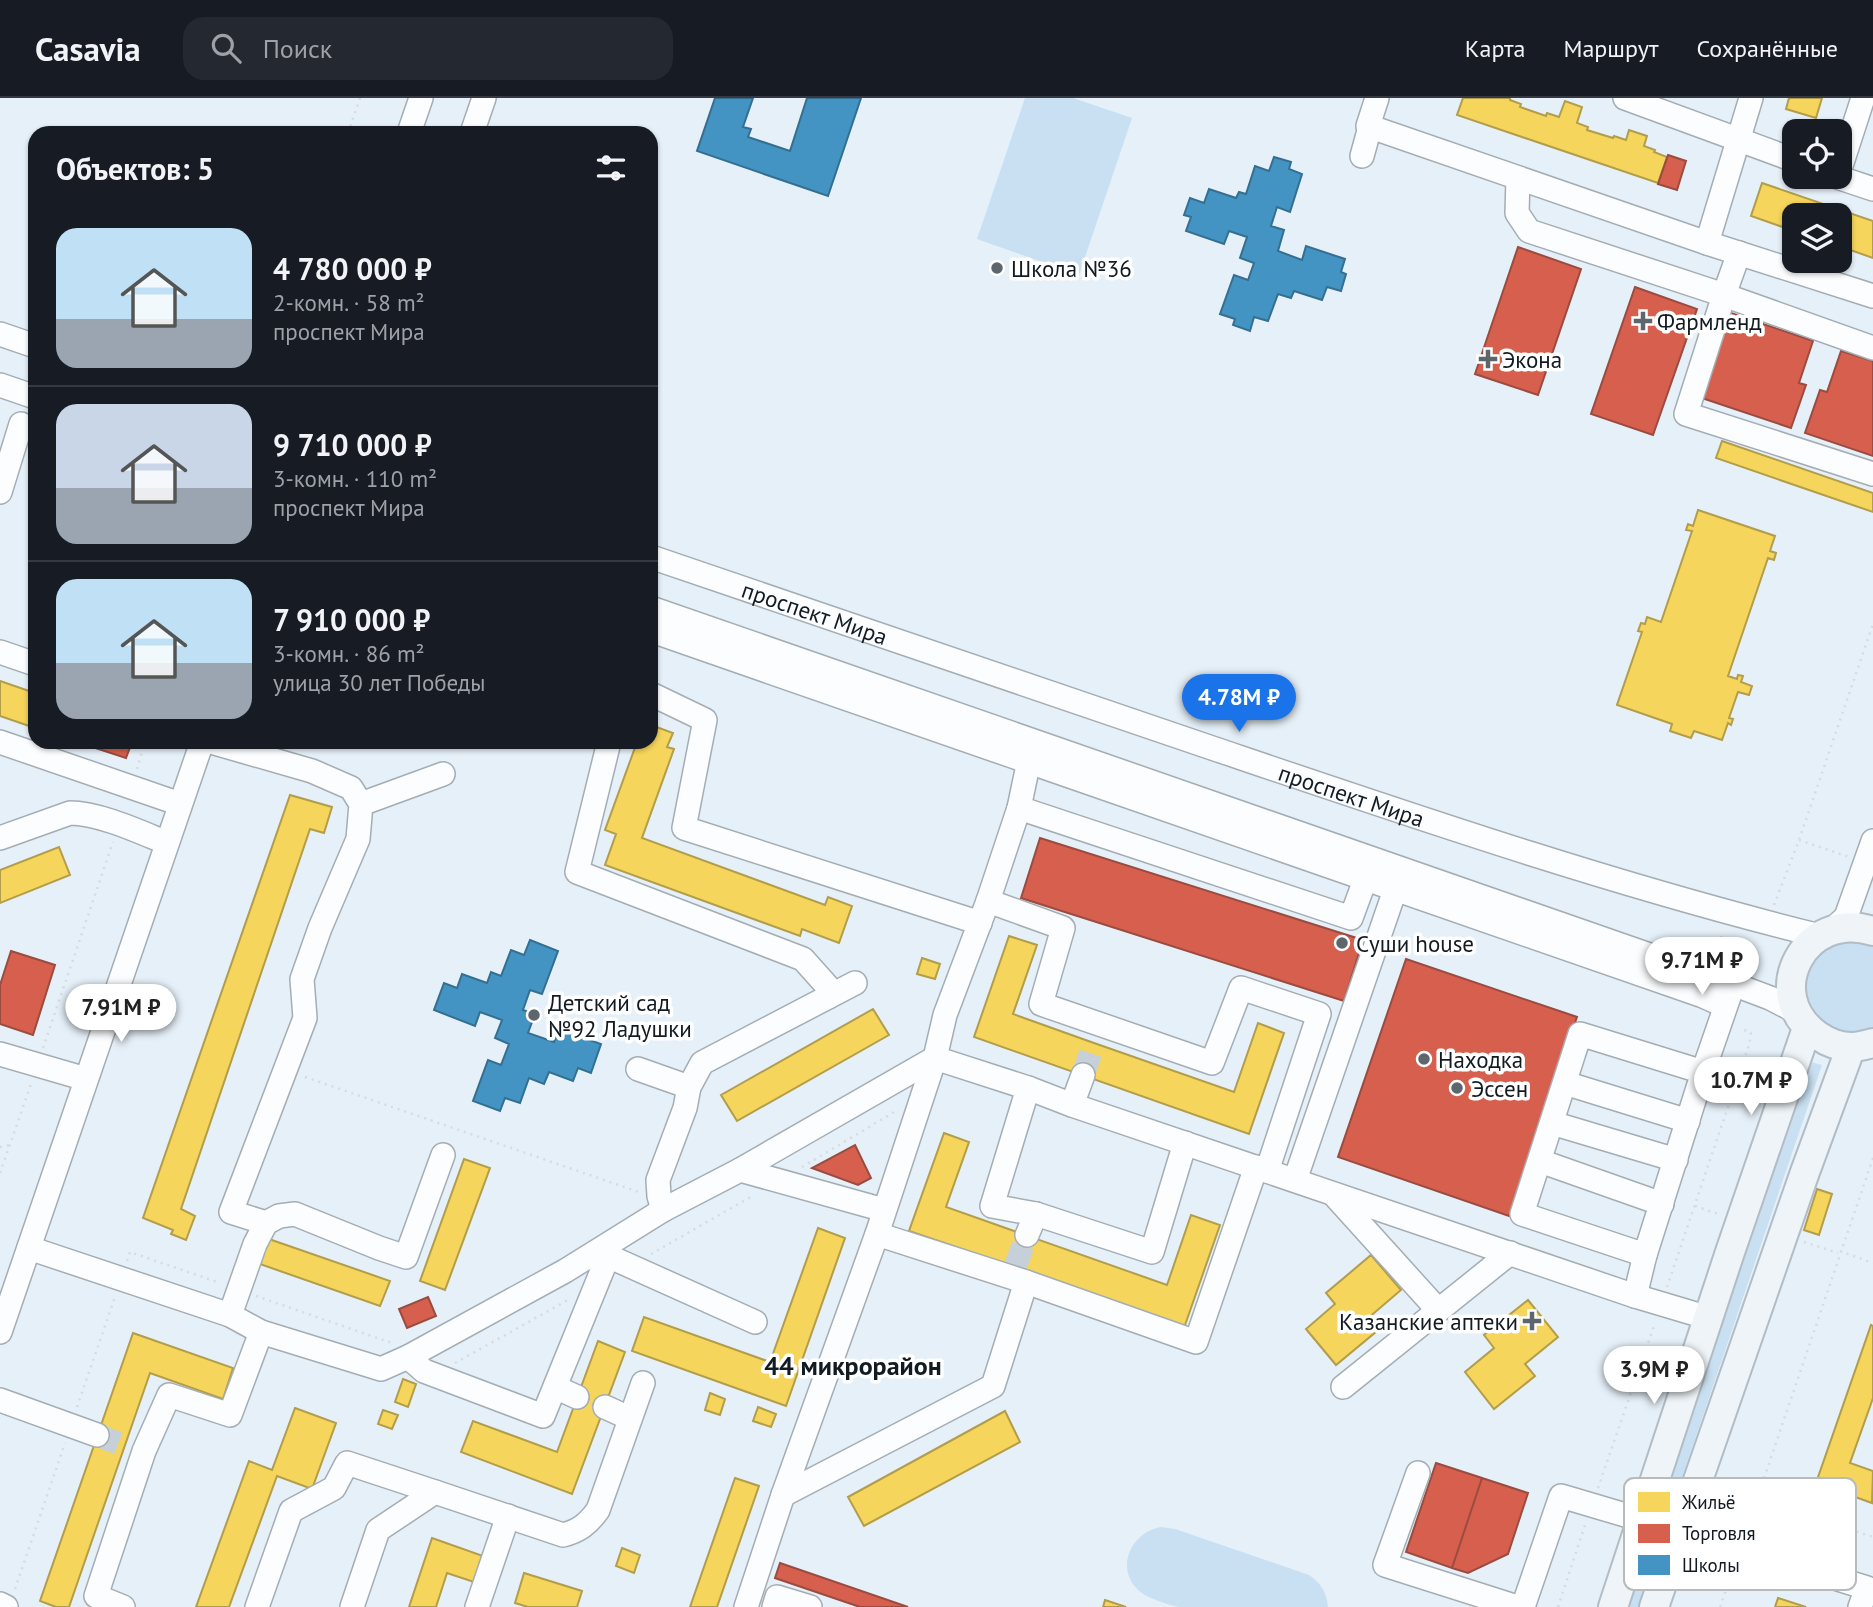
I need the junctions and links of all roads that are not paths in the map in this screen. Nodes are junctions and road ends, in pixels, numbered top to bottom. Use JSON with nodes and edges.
{"nodes":[{"id":1,"x":421,"y":98,"type":"edge"},
{"id":2,"x":484,"y":98,"type":"edge"},
{"id":3,"x":1377,"y":98,"type":"edge"},
{"id":4,"x":1625,"y":98,"type":"edge"},
{"id":5,"x":1751,"y":98,"type":"edge"},
{"id":6,"x":1863,"y":98,"type":"edge"},
{"id":7,"x":411,"y":126,"type":"edge"},
{"id":8,"x":474,"y":126,"type":"edge"},
{"id":9,"x":1370,"y":127,"type":"junction"},
{"id":10,"x":1852,"y":132,"type":"edge"},
{"id":11,"x":1737,"y":139,"type":"junction"},
{"id":12,"x":1362,"y":156,"type":"dead end"},
{"id":13,"x":1782,"y":156,"type":"edge"},
{"id":14,"x":1518,"y":178,"type":"junction"},
{"id":15,"x":1852,"y":181,"type":"edge"},
{"id":16,"x":1873,"y":189,"type":"edge"},
{"id":17,"x":1707,"y":243,"type":"junction"},
{"id":18,"x":1738,"y":253,"type":"junction"},
{"id":19,"x":1724,"y":295,"type":"junction"},
{"id":20,"x":1873,"y":296,"type":"edge"},
{"id":21,"x":0,"y":334,"type":"edge"},
{"id":22,"x":28,"y":344,"type":"edge"},
{"id":23,"x":1873,"y":348,"type":"edge"},
{"id":24,"x":0,"y":385,"type":"edge"},
{"id":25,"x":28,"y":395,"type":"edge"},
{"id":26,"x":18,"y":424,"type":"edge"},
{"id":27,"x":1873,"y":474,"type":"edge"},
{"id":28,"x":0,"y":492,"type":"edge"},
{"id":29,"x":658,"y":559,"type":"edge"},
{"id":30,"x":658,"y":623,"type":"edge"},
{"id":31,"x":0,"y":652,"type":"edge"},
{"id":32,"x":28,"y":662,"type":"edge"},
{"id":33,"x":658,"y":697,"type":"edge"},
{"id":34,"x":0,"y":741,"type":"edge"},
{"id":35,"x":200,"y":749,"type":"edge"},
{"id":36,"x":235,"y":749,"type":"edge"},
{"id":37,"x":607,"y":749,"type":"edge"},
{"id":38,"x":1031,"y":752,"type":"junction"},
{"id":39,"x":443,"y":774,"type":"dead end"},
{"id":40,"x":180,"y":804,"type":"junction"},
{"id":41,"x":361,"y":804,"type":"junction"},
{"id":42,"x":1019,"y":808,"type":"junction"},
{"id":43,"x":0,"y":838,"type":"edge"},
{"id":44,"x":167,"y":843,"type":"junction"},
{"id":45,"x":1869,"y":852,"type":"edge"},
{"id":46,"x":1365,"y":880,"type":"junction"},
{"id":47,"x":1395,"y":890,"type":"junction"},
{"id":48,"x":988,"y":901,"type":"junction"},
{"id":49,"x":980,"y":923,"type":"junction"},
{"id":50,"x":1873,"y":931,"type":"edge"},
{"id":51,"x":1826,"y":933,"type":"junction"},
{"id":52,"x":855,"y":983,"type":"dead end"},
{"id":53,"x":1729,"y":995,"type":"junction"},
{"id":54,"x":828,"y":998,"type":"junction"},
{"id":55,"x":1802,"y":1020,"type":"junction"},
{"id":56,"x":1862,"y":1045,"type":"edge"},
{"id":57,"x":0,"y":1054,"type":"edge"},
{"id":58,"x":935,"y":1058,"type":"junction"},
{"id":59,"x":638,"y":1069,"type":"dead end"},
{"id":60,"x":1703,"y":1072,"type":"junction"},
{"id":61,"x":1083,"y":1075,"type":"tunnel mouth"},
{"id":62,"x":86,"y":1079,"type":"junction"},
{"id":63,"x":1565,"y":1083,"type":"junction"},
{"id":64,"x":689,"y":1087,"type":"junction"},
{"id":65,"x":1028,"y":1088,"type":"junction"},
{"id":66,"x":1072,"y":1105,"type":"junction"},
{"id":67,"x":1688,"y":1121,"type":"junction"},
{"id":68,"x":1552,"y":1123,"type":"junction"},
{"id":69,"x":1185,"y":1143,"type":"junction"},
{"id":70,"x":443,"y":1155,"type":"dead end"},
{"id":71,"x":1676,"y":1160,"type":"junction"},
{"id":72,"x":1540,"y":1161,"type":"junction"},
{"id":73,"x":1262,"y":1169,"type":"junction"},
{"id":74,"x":740,"y":1170,"type":"junction"},
{"id":75,"x":1295,"y":1180,"type":"junction"},
{"id":76,"x":1333,"y":1193,"type":"junction"},
{"id":77,"x":661,"y":1203,"type":"junction"},
{"id":78,"x":1662,"y":1204,"type":"junction"},
{"id":79,"x":884,"y":1210,"type":"junction"},
{"id":80,"x":266,"y":1223,"type":"junction"},
{"id":81,"x":877,"y":1234,"type":"junction"},
{"id":82,"x":29,"y":1248,"type":"junction"},
{"id":83,"x":605,"y":1253,"type":"junction"},
{"id":84,"x":1510,"y":1253,"type":"junction"},
{"id":85,"x":1645,"y":1255,"type":"junction"},
{"id":86,"x":1018,"y":1276,"type":"junction"},
{"id":87,"x":1635,"y":1296,"type":"junction"},
{"id":88,"x":1438,"y":1310,"type":"junction"},
{"id":89,"x":230,"y":1315,"type":"junction"},
{"id":90,"x":1709,"y":1318,"type":"junction"},
{"id":91,"x":755,"y":1322,"type":"dead end"},
{"id":92,"x":0,"y":1332,"type":"edge"},
{"id":93,"x":261,"y":1332,"type":"junction"},
{"id":94,"x":413,"y":1354,"type":"junction"},
{"id":95,"x":643,"y":1383,"type":"dead end"},
{"id":96,"x":555,"y":1387,"type":"junction"},
{"id":97,"x":1343,"y":1387,"type":"dead end"},
{"id":98,"x":578,"y":1397,"type":"dead end"},
{"id":99,"x":0,"y":1400,"type":"edge"},
{"id":100,"x":605,"y":1407,"type":"dead end"},
{"id":101,"x":629,"y":1418,"type":"junction"},
{"id":102,"x":97,"y":1435,"type":"tunnel mouth"},
{"id":103,"x":1418,"y":1473,"type":"dead end"},
{"id":104,"x":1656,"y":1478,"type":"edge"},
{"id":105,"x":1698,"y":1478,"type":"edge"},
{"id":106,"x":435,"y":1492,"type":"junction"},
{"id":107,"x":783,"y":1495,"type":"junction"},
{"id":108,"x":1624,"y":1515,"type":"edge"},
{"id":109,"x":508,"y":1516,"type":"junction"},
{"id":110,"x":1624,"y":1574,"type":"edge"},
{"id":111,"x":1660,"y":1590,"type":"edge"},
{"id":112,"x":123,"y":1607,"type":"edge"},
{"id":113,"x":257,"y":1607,"type":"edge"},
{"id":114,"x":352,"y":1607,"type":"edge"},
{"id":115,"x":477,"y":1607,"type":"edge"},
{"id":116,"x":746,"y":1607,"type":"edge"},
{"id":117,"x":774,"y":1607,"type":"edge"},
{"id":118,"x":810,"y":1607,"type":"edge"},
{"id":119,"x":1517,"y":1607,"type":"edge"},
{"id":120,"x":1523,"y":1607,"type":"edge"},
{"id":121,"x":1613,"y":1607,"type":"edge"},
{"id":122,"x":1654,"y":1607,"type":"edge"}],
"edges":[{"from":1,"to":7,"type":"street"},
{"from":2,"to":8,"type":"street"},
{"from":3,"to":9,"type":"street"},
{"from":4,"to":11,"type":"street"},
{"from":5,"to":11,"type":"street"},
{"from":6,"to":10,"type":"street"},
{"from":9,"to":12,"type":"street"},
{"from":9,"to":14,"type":"street"},
{"from":11,"to":13,"type":"street"},
{"from":11,"to":17,"type":"street"},
{"from":14,"to":17,"type":"street"},
{"from":14,"to":19,"type":"street"},
{"from":15,"to":16,"type":"street"},
{"from":17,"to":18,"type":"street"},
{"from":18,"to":19,"type":"street"},
{"from":18,"to":20,"type":"street"},
{"from":19,"to":23,"type":"street"},
{"from":19,"to":27,"type":"street"},
{"from":21,"to":22,"type":"street"},
{"from":24,"to":25,"type":"street"},
{"from":26,"to":28,"type":"street"},
{"from":29,"to":51,"type":"street","name":"проспект Мира"},
{"from":30,"to":38,"type":"street"},
{"from":31,"to":32,"type":"street"},
{"from":33,"to":49,"type":"street"},
{"from":34,"to":40,"type":"street"},
{"from":35,"to":40,"type":"street"},
{"from":36,"to":41,"type":"street"},
{"from":37,"to":54,"type":"street"},
{"from":38,"to":42,"type":"street"},
{"from":38,"to":46,"type":"street"},
{"from":38,"to":53,"type":"street"},
{"from":39,"to":41,"type":"street"},
{"from":40,"to":44,"type":"street"},
{"from":41,"to":80,"type":"street"},
{"from":42,"to":46,"type":"street"},
{"from":42,"to":48,"type":"street"},
{"from":43,"to":44,"type":"street"},
{"from":44,"to":62,"type":"street"},
{"from":45,"to":51,"type":"street"},
{"from":46,"to":47,"type":"street"},
{"from":47,"to":53,"type":"street"},
{"from":47,"to":75,"type":"street"},
{"from":48,"to":49,"type":"street"},
{"from":48,"to":73,"type":"street"},
{"from":49,"to":58,"type":"street"},
{"from":50,"to":51,"type":"main road"},
{"from":51,"to":55,"type":"main road"},
{"from":52,"to":54,"type":"street"},
{"from":53,"to":55,"type":"street"},
{"from":53,"to":60,"type":"street"},
{"from":54,"to":64,"type":"street"},
{"from":55,"to":56,"type":"main road"},
{"from":55,"to":90,"type":"main road"},
{"from":56,"to":105,"type":"main road"},
{"from":57,"to":62,"type":"street"},
{"from":58,"to":65,"type":"street"},
{"from":58,"to":74,"type":"street"},
{"from":58,"to":79,"type":"street"},
{"from":59,"to":64,"type":"street"},
{"from":60,"to":63,"type":"street"},
{"from":60,"to":67,"type":"street"},
{"from":61,"to":66,"type":"street"},
{"from":62,"to":82,"type":"street"},
{"from":63,"to":67,"type":"street"},
{"from":63,"to":68,"type":"street"},
{"from":64,"to":77,"type":"street"},
{"from":65,"to":66,"type":"street"},
{"from":65,"to":69,"type":"street"},
{"from":66,"to":69,"type":"street"},
{"from":67,"to":71,"type":"street"},
{"from":68,"to":71,"type":"street"},
{"from":68,"to":72,"type":"street"},
{"from":69,"to":73,"type":"street"},
{"from":70,"to":80,"type":"street"},
{"from":71,"to":78,"type":"street"},
{"from":72,"to":78,"type":"street"},
{"from":72,"to":85,"type":"street"},
{"from":73,"to":75,"type":"street"},
{"from":73,"to":86,"type":"street"},
{"from":74,"to":77,"type":"street"},
{"from":74,"to":79,"type":"street"},
{"from":75,"to":76,"type":"street"},
{"from":76,"to":84,"type":"street"},
{"from":76,"to":88,"type":"street"},
{"from":77,"to":83,"type":"street"},
{"from":78,"to":85,"type":"street"},
{"from":79,"to":81,"type":"street"},
{"from":80,"to":89,"type":"street"},
{"from":81,"to":86,"type":"street"},
{"from":81,"to":107,"type":"street"},
{"from":82,"to":89,"type":"street"},
{"from":82,"to":92,"type":"street"},
{"from":83,"to":91,"type":"street"},
{"from":83,"to":94,"type":"street"},
{"from":83,"to":96,"type":"street"},
{"from":84,"to":87,"type":"street"},
{"from":84,"to":88,"type":"street"},
{"from":85,"to":87,"type":"street"},
{"from":86,"to":107,"type":"street"},
{"from":87,"to":90,"type":"street"},
{"from":88,"to":97,"type":"street"},
{"from":89,"to":93,"type":"street"},
{"from":90,"to":104,"type":"main road"},
{"from":93,"to":94,"type":"street"},
{"from":93,"to":112,"type":"street"},
{"from":94,"to":96,"type":"street"},
{"from":95,"to":101,"type":"street"},
{"from":96,"to":98,"type":"street"},
{"from":99,"to":102,"type":"street"},
{"from":100,"to":101,"type":"street"},
{"from":101,"to":109,"type":"street"},
{"from":103,"to":119,"type":"street"},
{"from":106,"to":109,"type":"street"},
{"from":106,"to":113,"type":"street"},
{"from":106,"to":114,"type":"street"},
{"from":107,"to":116,"type":"street"},
{"from":108,"to":120,"type":"street"},
{"from":109,"to":115,"type":"street"},
{"from":110,"to":121,"type":"main road"},
{"from":111,"to":122,"type":"main road"},
{"from":117,"to":118,"type":"street"}]}
